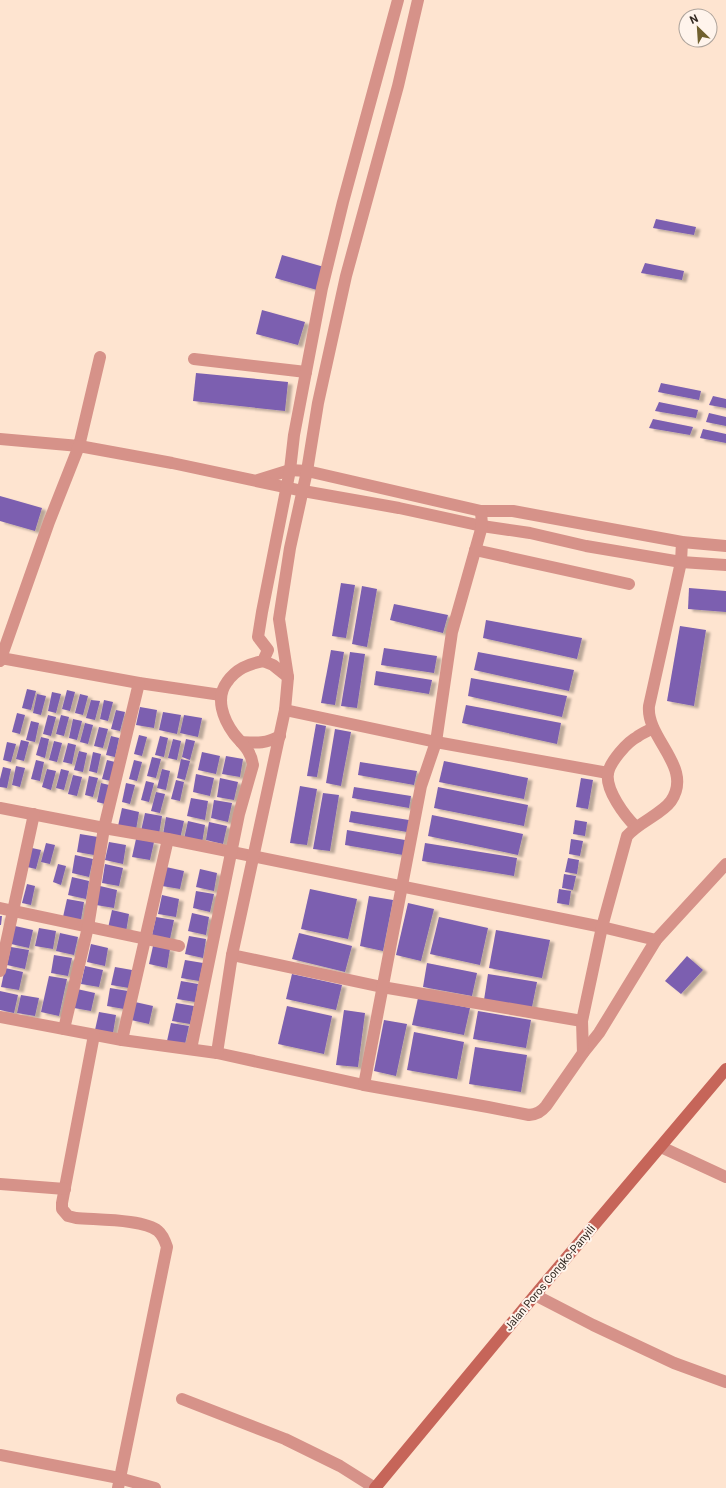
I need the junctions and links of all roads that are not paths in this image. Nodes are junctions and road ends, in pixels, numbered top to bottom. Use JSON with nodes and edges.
{"nodes":[{"id":1,"x":398,"y":0,"type":"edge"},
{"id":2,"x":418,"y":0,"type":"edge"},
{"id":3,"x":349,"y":183,"type":"junction"},
{"id":4,"x":370,"y":188,"type":"junction"},
{"id":5,"x":100,"y":357,"type":"dead end"},
{"id":6,"x":194,"y":359,"type":"dead end"},
{"id":7,"x":306,"y":372,"type":"junction"},
{"id":8,"x":0,"y":439,"type":"edge"},
{"id":9,"x":79,"y":446,"type":"junction"},
{"id":10,"x":290,"y":470,"type":"junction"},
{"id":11,"x":307,"y":471,"type":"junction"},
{"id":12,"x":257,"y":481,"type":"junction"},
{"id":13,"x":287,"y":487,"type":"junction"},
{"id":14,"x":303,"y":491,"type":"junction"},
{"id":15,"x":481,"y":511,"type":"junction"},
{"id":16,"x":482,"y":526,"type":"junction"},
{"id":17,"x":682,"y":542,"type":"junction"},
{"id":18,"x":726,"y":546,"type":"edge"},
{"id":19,"x":475,"y":550,"type":"junction"},
{"id":20,"x":681,"y":562,"type":"junction"},
{"id":21,"x":726,"y":565,"type":"edge"},
{"id":22,"x":629,"y":584,"type":"dead end"},
{"id":23,"x":0,"y":659,"type":"edge"},
{"id":24,"x":263,"y":661,"type":"junction"},
{"id":25,"x":288,"y":677,"type":"junction"},
{"id":26,"x":140,"y":683,"type":"junction"},
{"id":27,"x":221,"y":695,"type":"junction"},
{"id":28,"x":285,"y":710,"type":"junction"},
{"id":29,"x":653,"y":728,"type":"junction"},
{"id":30,"x":280,"y":736,"type":"junction"},
{"id":31,"x":241,"y":742,"type":"junction"},
{"id":32,"x":436,"y":742,"type":"junction"},
{"id":33,"x":608,"y":773,"type":"junction"},
{"id":34,"x":0,"y":808,"type":"edge"},
{"id":35,"x":34,"y":814,"type":"junction"},
{"id":36,"x":636,"y":827,"type":"junction"},
{"id":37,"x":104,"y":828,"type":"junction"},
{"id":38,"x":168,"y":839,"type":"junction"},
{"id":39,"x":231,"y":853,"type":"junction"},
{"id":40,"x":253,"y":857,"type":"junction"},
{"id":41,"x":726,"y":864,"type":"edge"},
{"id":42,"x":402,"y":886,"type":"junction"},
{"id":43,"x":0,"y":908,"type":"edge"},
{"id":44,"x":13,"y":911,"type":"junction"},
{"id":45,"x":88,"y":927,"type":"junction"},
{"id":46,"x":602,"y":927,"type":"junction"},
{"id":47,"x":145,"y":939,"type":"junction"},
{"id":48,"x":656,"y":940,"type":"junction"},
{"id":49,"x":179,"y":946,"type":"dead end"},
{"id":50,"x":232,"y":955,"type":"junction"},
{"id":51,"x":0,"y":971,"type":"edge"},
{"id":52,"x":382,"y":987,"type":"junction"},
{"id":53,"x":0,"y":1017,"type":"edge"},
{"id":54,"x":582,"y":1021,"type":"junction"},
{"id":55,"x":64,"y":1029,"type":"junction"},
{"id":56,"x":94,"y":1035,"type":"junction"},
{"id":57,"x":122,"y":1040,"type":"junction"},
{"id":58,"x":191,"y":1049,"type":"junction"},
{"id":59,"x":217,"y":1053,"type":"junction"},
{"id":60,"x":583,"y":1053,"type":"junction"},
{"id":61,"x":726,"y":1069,"type":"edge"},
{"id":62,"x":364,"y":1085,"type":"junction"},
{"id":63,"x":661,"y":1147,"type":"junction"},
{"id":64,"x":726,"y":1177,"type":"edge"},
{"id":65,"x":0,"y":1184,"type":"edge"},
{"id":66,"x":65,"y":1189,"type":"junction"},
{"id":67,"x":535,"y":1295,"type":"junction"},
{"id":68,"x":726,"y":1382,"type":"edge"},
{"id":69,"x":182,"y":1398,"type":"dead end"},
{"id":70,"x":0,"y":1455,"type":"edge"},
{"id":71,"x":118,"y":1483,"type":"edge"},
{"id":72,"x":156,"y":1488,"type":"edge"},
{"id":73,"x":375,"y":1488,"type":"edge"}],
"edges":[{"from":1,"to":3,"type":"street"},
{"from":2,"to":4,"type":"street"},
{"from":3,"to":4,"type":"street"},
{"from":3,"to":7,"type":"street"},
{"from":4,"to":11,"type":"street"},
{"from":5,"to":9,"type":"street"},
{"from":6,"to":7,"type":"street"},
{"from":7,"to":10,"type":"street"},
{"from":8,"to":9,"type":"street"},
{"from":9,"to":12,"type":"street"},
{"from":9,"to":23,"type":"street"},
{"from":10,"to":11,"type":"street"},
{"from":10,"to":12,"type":"street"},
{"from":10,"to":13,"type":"street"},
{"from":11,"to":14,"type":"street"},
{"from":11,"to":15,"type":"street"},
{"from":12,"to":13,"type":"street"},
{"from":13,"to":14,"type":"street"},
{"from":13,"to":24,"type":"street"},
{"from":14,"to":16,"type":"street"},
{"from":14,"to":25,"type":"street"},
{"from":15,"to":16,"type":"street"},
{"from":15,"to":17,"type":"street"},
{"from":16,"to":19,"type":"street"},
{"from":16,"to":20,"type":"street"},
{"from":17,"to":18,"type":"street"},
{"from":17,"to":20,"type":"street"},
{"from":19,"to":22,"type":"street"},
{"from":19,"to":32,"type":"street"},
{"from":20,"to":21,"type":"street"},
{"from":20,"to":29,"type":"street"},
{"from":23,"to":26,"type":"street"},
{"from":24,"to":25,"type":"street"},
{"from":24,"to":27,"type":"street"},
{"from":25,"to":28,"type":"street"},
{"from":26,"to":27,"type":"street"},
{"from":26,"to":37,"type":"street"},
{"from":27,"to":31,"type":"street"},
{"from":28,"to":30,"type":"street"},
{"from":28,"to":32,"type":"street"},
{"from":29,"to":33,"type":"street"},
{"from":29,"to":36,"type":"street"},
{"from":30,"to":31,"type":"street"},
{"from":30,"to":40,"type":"street"},
{"from":31,"to":39,"type":"street"},
{"from":32,"to":33,"type":"street"},
{"from":32,"to":42,"type":"street"},
{"from":33,"to":36,"type":"street"},
{"from":34,"to":35,"type":"street"},
{"from":35,"to":37,"type":"street"},
{"from":35,"to":44,"type":"street"},
{"from":36,"to":46,"type":"street"},
{"from":37,"to":38,"type":"street"},
{"from":37,"to":45,"type":"street"},
{"from":38,"to":39,"type":"street"},
{"from":38,"to":47,"type":"street"},
{"from":39,"to":40,"type":"street"},
{"from":39,"to":58,"type":"street"},
{"from":40,"to":42,"type":"street"},
{"from":40,"to":50,"type":"street"},
{"from":41,"to":48,"type":"street"},
{"from":42,"to":46,"type":"street"},
{"from":42,"to":52,"type":"street"},
{"from":43,"to":44,"type":"street"},
{"from":44,"to":45,"type":"street"},
{"from":44,"to":51,"type":"street"},
{"from":45,"to":47,"type":"street"},
{"from":45,"to":55,"type":"street"},
{"from":46,"to":48,"type":"street"},
{"from":46,"to":54,"type":"street"},
{"from":47,"to":49,"type":"street"},
{"from":47,"to":57,"type":"street"},
{"from":48,"to":60,"type":"street"},
{"from":50,"to":52,"type":"street"},
{"from":50,"to":59,"type":"street"},
{"from":52,"to":54,"type":"street"},
{"from":52,"to":62,"type":"street"},
{"from":53,"to":55,"type":"street"},
{"from":54,"to":60,"type":"street"},
{"from":55,"to":56,"type":"street"},
{"from":56,"to":57,"type":"street"},
{"from":56,"to":66,"type":"street"},
{"from":57,"to":58,"type":"street"},
{"from":58,"to":59,"type":"street"},
{"from":59,"to":62,"type":"street"},
{"from":60,"to":62,"type":"street"},
{"from":61,"to":63,"type":"main road","name":"Jalan Poros Congko-Panyili"},
{"from":63,"to":64,"type":"street"},
{"from":63,"to":67,"type":"main road","name":"Jalan Poros Congko-Panyili"},
{"from":65,"to":66,"type":"street"},
{"from":66,"to":71,"type":"street"},
{"from":67,"to":68,"type":"street"},
{"from":67,"to":73,"type":"main road","name":"Jalan Poros Congko-Panyili"},
{"from":69,"to":73,"type":"street"},
{"from":70,"to":71,"type":"street"},
{"from":71,"to":72,"type":"street"}]}
